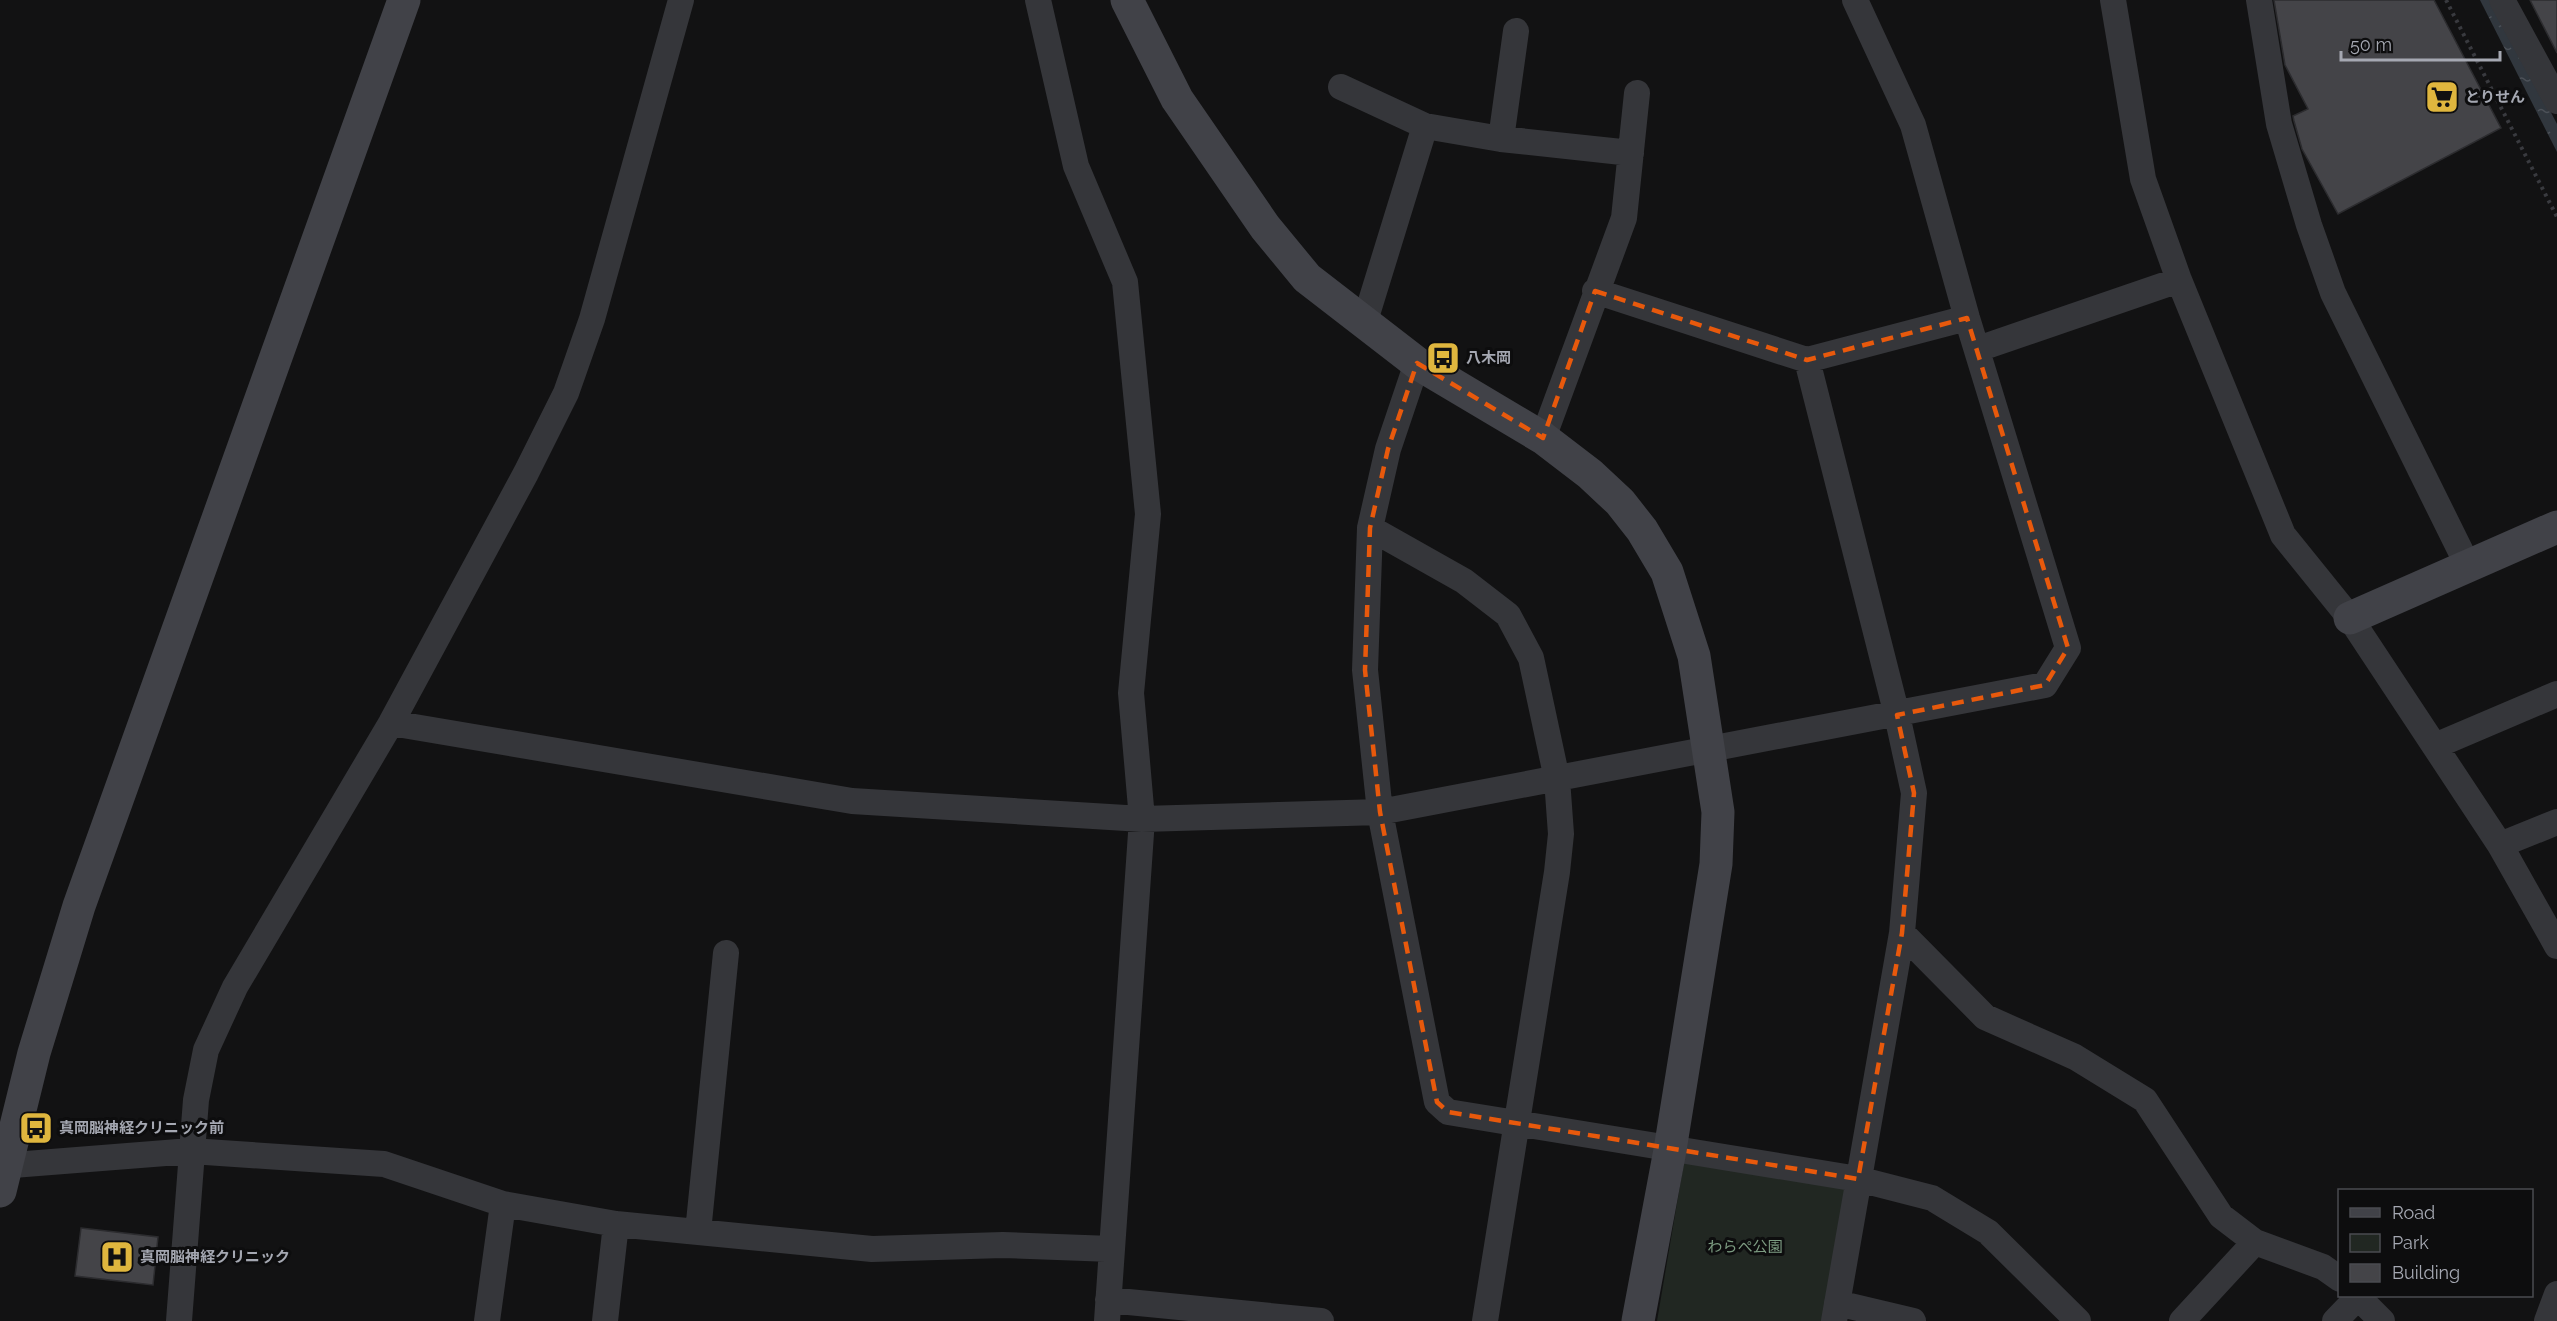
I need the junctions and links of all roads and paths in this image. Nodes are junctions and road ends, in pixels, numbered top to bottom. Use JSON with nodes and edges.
{"nodes":[{"id":1,"x":404,"y":0,"type":"edge"},
{"id":2,"x":681,"y":0,"type":"edge"},
{"id":3,"x":1038,"y":0,"type":"edge"},
{"id":4,"x":1127,"y":0,"type":"edge"},
{"id":5,"x":1855,"y":0,"type":"edge"},
{"id":6,"x":2113,"y":0,"type":"edge"},
{"id":7,"x":2259,"y":0,"type":"edge"},
{"id":8,"x":2446,"y":0,"type":"edge"},
{"id":9,"x":2502,"y":0,"type":"edge"},
{"id":10,"x":1516,"y":31,"type":"dead end"},
{"id":11,"x":1341,"y":87,"type":"dead end"},
{"id":12,"x":1637,"y":93,"type":"dead end"},
{"id":13,"x":2557,"y":101,"type":"edge"},
{"id":14,"x":1425,"y":126,"type":"junction"},
{"id":15,"x":1501,"y":139,"type":"junction"},
{"id":16,"x":1631,"y":153,"type":"junction"},
{"id":17,"x":2557,"y":217,"type":"edge"},
{"id":18,"x":2179,"y":280,"type":"junction"},
{"id":19,"x":1595,"y":291,"type":"junction"},
{"id":20,"x":1967,"y":318,"type":"junction"},
{"id":21,"x":1364,"y":324,"type":"junction"},
{"id":22,"x":1978,"y":349,"type":"junction"},
{"id":23,"x":1807,"y":360,"type":"junction"},
{"id":24,"x":1417,"y":363,"type":"junction"},
{"id":25,"x":1544,"y":438,"type":"junction"},
{"id":26,"x":2557,"y":527,"type":"edge"},
{"id":27,"x":1370,"y":528,"type":"junction"},
{"id":28,"x":2468,"y":566,"type":"junction"},
{"id":29,"x":2350,"y":618,"type":"junction"},
{"id":30,"x":2557,"y":694,"type":"edge"},
{"id":31,"x":1897,"y":715,"type":"junction"},
{"id":32,"x":391,"y":723,"type":"junction"},
{"id":33,"x":2435,"y":746,"type":"junction"},
{"id":34,"x":1710,"y":749,"type":"junction"},
{"id":35,"x":1557,"y":779,"type":"junction"},
{"id":36,"x":1380,"y":812,"type":"junction"},
{"id":37,"x":1142,"y":819,"type":"junction"},
{"id":38,"x":2557,"y":822,"type":"edge"},
{"id":39,"x":2500,"y":845,"type":"junction"},
{"id":40,"x":1902,"y":933,"type":"junction"},
{"id":41,"x":2557,"y":945,"type":"edge"},
{"id":42,"x":726,"y":953,"type":"dead end"},
{"id":43,"x":1515,"y":1123,"type":"junction"},
{"id":44,"x":1670,"y":1150,"type":"junction"},
{"id":45,"x":191,"y":1151,"type":"junction"},
{"id":46,"x":2,"y":1174,"type":"edge"},
{"id":47,"x":1858,"y":1179,"type":"junction"},
{"id":48,"x":503,"y":1204,"type":"junction"},
{"id":49,"x":616,"y":1224,"type":"junction"},
{"id":50,"x":698,"y":1232,"type":"junction"},
{"id":51,"x":2255,"y":1242,"type":"junction"},
{"id":52,"x":1112,"y":1249,"type":"junction"},
{"id":53,"x":2338,"y":1278,"type":"edge"},
{"id":54,"x":2557,"y":1293,"type":"edge"},
{"id":55,"x":2357,"y":1297,"type":"edge"},
{"id":56,"x":2359,"y":1297,"type":"edge"},
{"id":57,"x":1107,"y":1310,"type":"edge"},
{"id":58,"x":1835,"y":1312,"type":"edge"},
{"id":59,"x":179,"y":1321,"type":"edge"},
{"id":60,"x":487,"y":1321,"type":"edge"},
{"id":61,"x":605,"y":1321,"type":"edge"},
{"id":62,"x":1322,"y":1321,"type":"edge"},
{"id":63,"x":1485,"y":1321,"type":"edge"},
{"id":64,"x":1638,"y":1321,"type":"edge"},
{"id":65,"x":1913,"y":1321,"type":"edge"},
{"id":66,"x":2078,"y":1321,"type":"edge"},
{"id":67,"x":2182,"y":1321,"type":"edge"},
{"id":68,"x":2335,"y":1321,"type":"edge"},
{"id":69,"x":2382,"y":1321,"type":"edge"},
{"id":70,"x":2547,"y":1321,"type":"edge"}],
"edges":[{"from":1,"to":46,"type":"street"},
{"from":2,"to":32,"type":"street"},
{"from":3,"to":37,"type":"street"},
{"from":4,"to":21,"type":"street"},
{"from":5,"to":20,"type":"street"},
{"from":6,"to":18,"type":"street"},
{"from":7,"to":28,"type":"street"},
{"from":8,"to":17,"type":"path"},
{"from":9,"to":13,"type":"street"},
{"from":10,"to":15,"type":"street"},
{"from":11,"to":14,"type":"street"},
{"from":12,"to":16,"type":"street"},
{"from":14,"to":15,"type":"street"},
{"from":14,"to":21,"type":"street"},
{"from":15,"to":16,"type":"street"},
{"from":16,"to":19,"type":"street"},
{"from":18,"to":22,"type":"street"},
{"from":18,"to":29,"type":"street"},
{"from":19,"to":23,"type":"street"},
{"from":19,"to":25,"type":"street"},
{"from":20,"to":22,"type":"street"},
{"from":20,"to":23,"type":"street"},
{"from":21,"to":24,"type":"street"},
{"from":22,"to":31,"type":"street"},
{"from":23,"to":31,"type":"street"},
{"from":24,"to":25,"type":"street"},
{"from":24,"to":27,"type":"street"},
{"from":25,"to":34,"type":"street"},
{"from":26,"to":28,"type":"street"},
{"from":27,"to":35,"type":"street"},
{"from":27,"to":36,"type":"street"},
{"from":28,"to":29,"type":"street"},
{"from":29,"to":33,"type":"street"},
{"from":30,"to":33,"type":"street"},
{"from":31,"to":34,"type":"street"},
{"from":31,"to":40,"type":"street"},
{"from":32,"to":37,"type":"street"},
{"from":32,"to":45,"type":"street"},
{"from":33,"to":39,"type":"street"},
{"from":34,"to":35,"type":"street"},
{"from":34,"to":44,"type":"street"},
{"from":35,"to":36,"type":"street"},
{"from":35,"to":43,"type":"street"},
{"from":36,"to":37,"type":"street"},
{"from":36,"to":43,"type":"street"},
{"from":37,"to":52,"type":"street"},
{"from":38,"to":39,"type":"street"},
{"from":39,"to":41,"type":"street"},
{"from":40,"to":47,"type":"street"},
{"from":40,"to":51,"type":"street"},
{"from":42,"to":50,"type":"street"},
{"from":43,"to":44,"type":"street"},
{"from":43,"to":63,"type":"street"},
{"from":44,"to":47,"type":"street"},
{"from":44,"to":64,"type":"street"},
{"from":45,"to":46,"type":"street"},
{"from":45,"to":48,"type":"street"},
{"from":45,"to":59,"type":"street"},
{"from":47,"to":58,"type":"street"},
{"from":47,"to":66,"type":"street"},
{"from":48,"to":49,"type":"street"},
{"from":48,"to":60,"type":"street"},
{"from":49,"to":50,"type":"street"},
{"from":49,"to":61,"type":"street"},
{"from":50,"to":52,"type":"street"},
{"from":51,"to":53,"type":"street"},
{"from":51,"to":67,"type":"street"},
{"from":52,"to":57,"type":"street"},
{"from":54,"to":70,"type":"street"},
{"from":55,"to":68,"type":"street"},
{"from":56,"to":69,"type":"street"},
{"from":57,"to":62,"type":"street"},
{"from":58,"to":65,"type":"street"}]}
